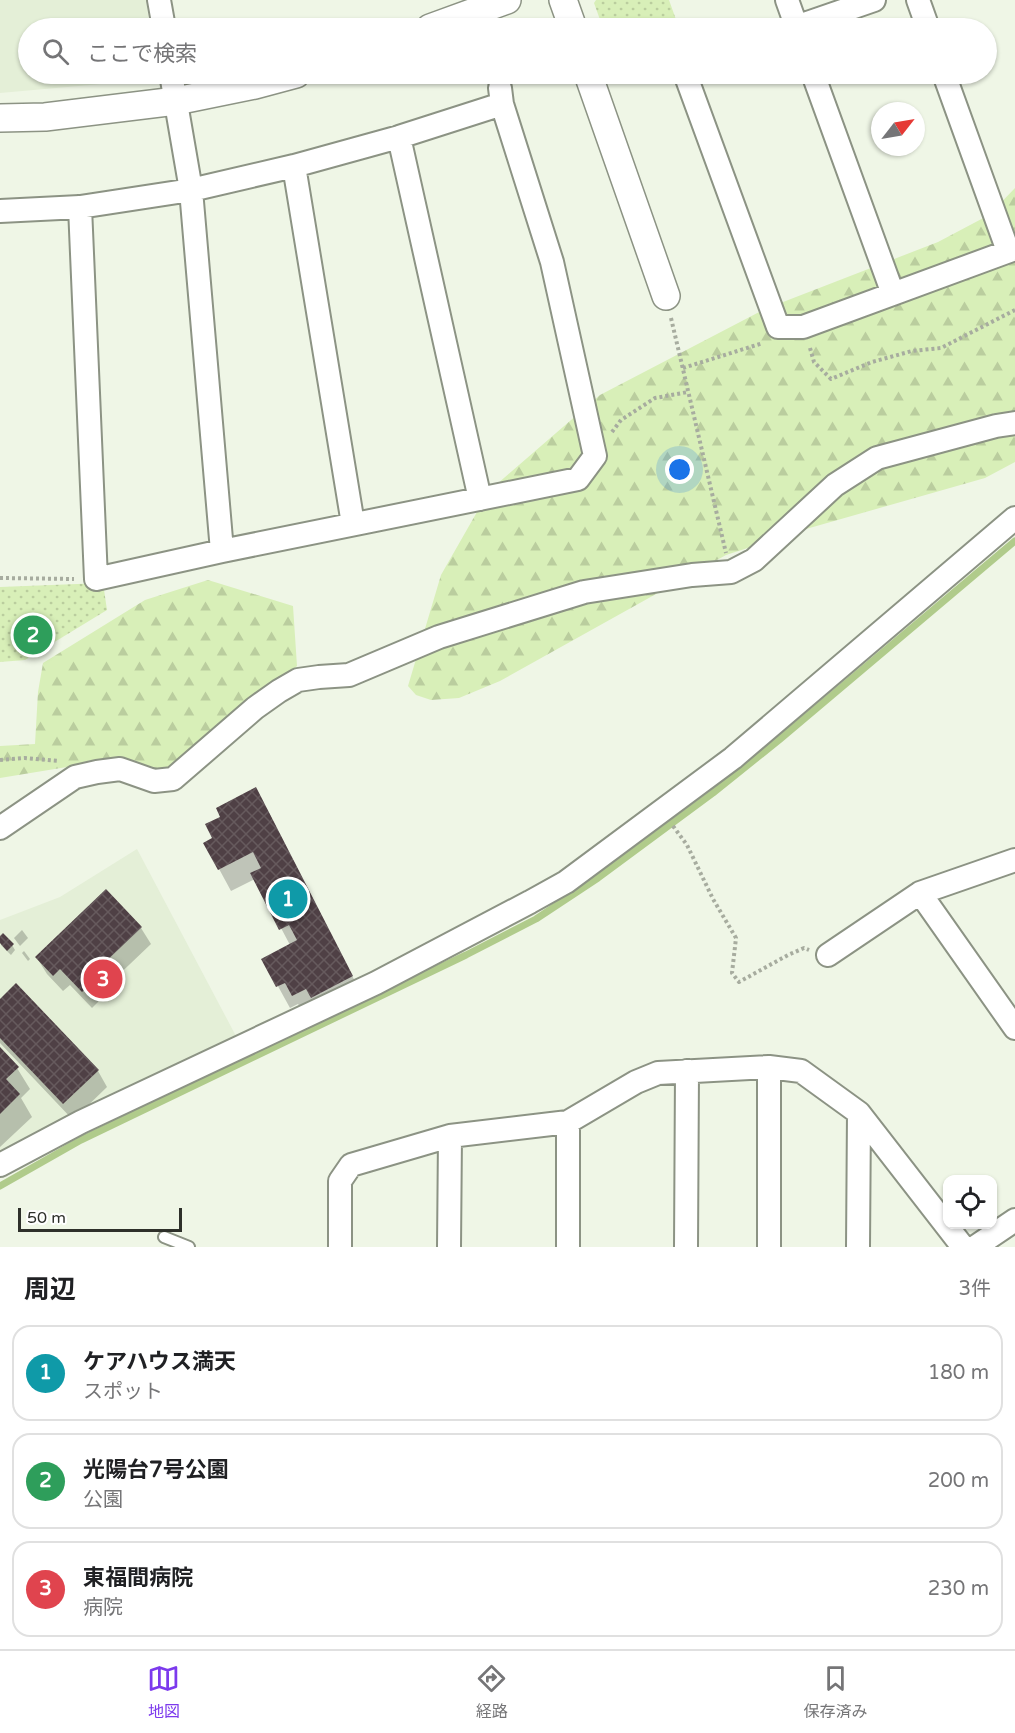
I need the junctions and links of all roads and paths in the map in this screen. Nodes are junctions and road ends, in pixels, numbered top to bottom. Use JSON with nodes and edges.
{"nodes":[{"id":1,"x":159,"y":0,"type":"edge"},
{"id":2,"x":507,"y":0,"type":"edge"},
{"id":3,"x":563,"y":0,"type":"edge"},
{"id":4,"x":787,"y":0,"type":"edge"},
{"id":5,"x":874,"y":0,"type":"edge"},
{"id":6,"x":918,"y":0,"type":"edge"},
{"id":7,"x":471,"y":7,"type":"edge"},
{"id":8,"x":162,"y":18,"type":"edge"},
{"id":9,"x":450,"y":18,"type":"edge"},
{"id":10,"x":569,"y":18,"type":"edge"},
{"id":11,"x":793,"y":18,"type":"edge"},
{"id":12,"x":824,"y":18,"type":"edge"},
{"id":13,"x":924,"y":18,"type":"edge"},
{"id":14,"x":173,"y":84,"type":"edge"},
{"id":15,"x":259,"y":84,"type":"edge"},
{"id":16,"x":592,"y":84,"type":"edge"},
{"id":17,"x":689,"y":84,"type":"edge"},
{"id":18,"x":817,"y":84,"type":"edge"},
{"id":19,"x":949,"y":84,"type":"edge"},
{"id":20,"x":176,"y":101,"type":"junction"},
{"id":21,"x":0,"y":118,"type":"edge"},
{"id":22,"x":399,"y":137,"type":"junction"},
{"id":23,"x":294,"y":166,"type":"junction"},
{"id":24,"x":191,"y":190,"type":"junction"},
{"id":25,"x":80,"y":207,"type":"junction"},
{"id":26,"x":0,"y":211,"type":"edge"},
{"id":27,"x":1011,"y":250,"type":"edge"},
{"id":28,"x":893,"y":294,"type":"junction"},
{"id":29,"x":666,"y":296,"type":"joint"},
{"id":30,"x":1015,"y":310,"type":"edge"},
{"id":31,"x":778,"y":327,"type":"junction"},
{"id":32,"x":803,"y":327,"type":"junction"},
{"id":33,"x":682,"y":368,"type":"junction"},
{"id":34,"x":688,"y":392,"type":"junction"},
{"id":35,"x":1015,"y":423,"type":"edge"},
{"id":36,"x":595,"y":456,"type":"junction"},
{"id":37,"x":480,"y":499,"type":"junction"},
{"id":38,"x":1015,"y":518,"type":"edge"},
{"id":39,"x":353,"y":525,"type":"junction"},
{"id":40,"x":222,"y":552,"type":"junction"},
{"id":41,"x":731,"y":572,"type":"junction"},
{"id":42,"x":0,"y":578,"type":"edge"},
{"id":43,"x":96,"y":579,"type":"junction"},
{"id":44,"x":662,"y":811,"type":"junction"},
{"id":45,"x":0,"y":828,"type":"edge"},
{"id":46,"x":1015,"y":860,"type":"edge"},
{"id":47,"x":921,"y":893,"type":"junction"},
{"id":48,"x":828,"y":955,"type":"joint"},
{"id":49,"x":1015,"y":1028,"type":"edge"},
{"id":50,"x":769,"y":1067,"type":"junction"},
{"id":51,"x":687,"y":1071,"type":"junction"},
{"id":52,"x":859,"y":1113,"type":"junction"},
{"id":53,"x":568,"y":1122,"type":"junction"},
{"id":54,"x":450,"y":1137,"type":"junction"},
{"id":55,"x":0,"y":1165,"type":"edge"},
{"id":56,"x":1015,"y":1220,"type":"edge"},
{"id":57,"x":164,"y":1237,"type":"dead end"},
{"id":58,"x":189,"y":1247,"type":"edge"},
{"id":59,"x":340,"y":1247,"type":"edge"},
{"id":60,"x":449,"y":1247,"type":"edge"},
{"id":61,"x":568,"y":1247,"type":"edge"},
{"id":62,"x":686,"y":1247,"type":"edge"},
{"id":63,"x":769,"y":1247,"type":"edge"},
{"id":64,"x":858,"y":1247,"type":"edge"},
{"id":65,"x":963,"y":1247,"type":"edge"},
{"id":66,"x":975,"y":1247,"type":"edge"}],
"edges":[{"from":1,"to":8,"type":"street"},
{"from":2,"to":7,"type":"street"},
{"from":3,"to":10,"type":"street"},
{"from":4,"to":11,"type":"street"},
{"from":5,"to":12,"type":"street"},
{"from":6,"to":13,"type":"street"},
{"from":7,"to":9,"type":"street"},
{"from":14,"to":20,"type":"street"},
{"from":15,"to":20,"type":"street"},
{"from":16,"to":29,"type":"street"},
{"from":17,"to":31,"type":"street"},
{"from":18,"to":28,"type":"street"},
{"from":19,"to":27,"type":"street"},
{"from":20,"to":21,"type":"street"},
{"from":20,"to":24,"type":"street"},
{"from":22,"to":23,"type":"street"},
{"from":22,"to":36,"type":"street"},
{"from":22,"to":37,"type":"street"},
{"from":23,"to":24,"type":"street"},
{"from":23,"to":39,"type":"street"},
{"from":24,"to":25,"type":"street"},
{"from":24,"to":40,"type":"street"},
{"from":25,"to":26,"type":"street"},
{"from":25,"to":43,"type":"street"},
{"from":27,"to":28,"type":"street"},
{"from":28,"to":32,"type":"street"},
{"from":29,"to":33,"type":"path"},
{"from":30,"to":32,"type":"path"},
{"from":31,"to":32,"type":"street"},
{"from":31,"to":33,"type":"path"},
{"from":33,"to":34,"type":"path"},
{"from":34,"to":36,"type":"path"},
{"from":34,"to":41,"type":"path"},
{"from":35,"to":41,"type":"street"},
{"from":36,"to":37,"type":"street"},
{"from":37,"to":39,"type":"street"},
{"from":38,"to":44,"type":"street"},
{"from":39,"to":40,"type":"street"},
{"from":40,"to":43,"type":"street"},
{"from":41,"to":45,"type":"street"},
{"from":42,"to":43,"type":"path"},
{"from":44,"to":48,"type":"path"},
{"from":44,"to":55,"type":"street"},
{"from":46,"to":47,"type":"street"},
{"from":47,"to":48,"type":"street"},
{"from":47,"to":49,"type":"street"},
{"from":50,"to":51,"type":"street"},
{"from":50,"to":52,"type":"street"},
{"from":50,"to":63,"type":"street"},
{"from":51,"to":53,"type":"street"},
{"from":51,"to":62,"type":"street"},
{"from":52,"to":64,"type":"street"},
{"from":52,"to":65,"type":"street"},
{"from":53,"to":54,"type":"street"},
{"from":53,"to":61,"type":"street"},
{"from":54,"to":59,"type":"street"},
{"from":54,"to":60,"type":"street"},
{"from":56,"to":66,"type":"street"},
{"from":57,"to":58,"type":"lane"}]}
